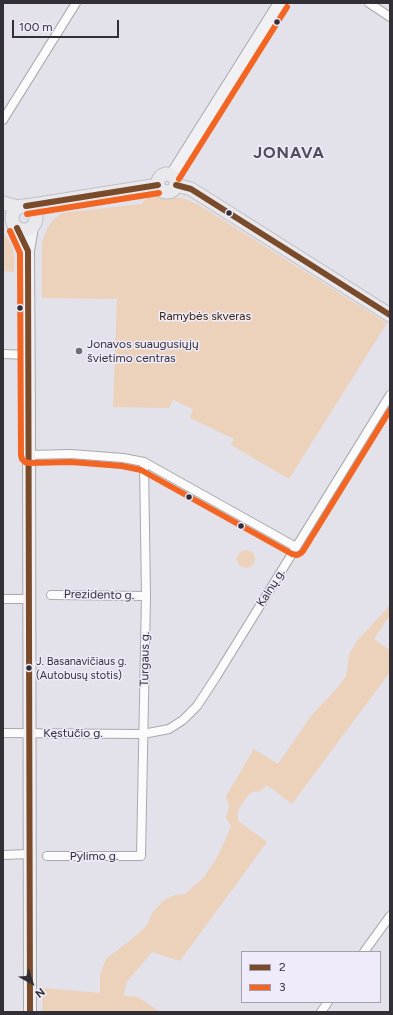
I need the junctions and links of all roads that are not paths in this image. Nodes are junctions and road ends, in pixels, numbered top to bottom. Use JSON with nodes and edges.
{"nodes":[{"id":1,"x":76,"y":3,"type":"edge"},
{"id":2,"x":280,"y":3,"type":"edge"},
{"id":3,"x":369,"y":3,"type":"edge"},
{"id":4,"x":390,"y":17,"type":"edge"},
{"id":5,"x":3,"y":120,"type":"edge"},
{"id":6,"x":174,"y":180,"type":"junction"},
{"id":7,"x":61,"y":200,"type":"junction"},
{"id":8,"x":3,"y":203,"type":"edge"},
{"id":9,"x":22,"y":206,"type":"junction"},
{"id":10,"x":11,"y":221,"type":"edge"},
{"id":11,"x":34,"y":224,"type":"junction"},
{"id":12,"x":28,"y":251,"type":"junction"},
{"id":13,"x":390,"y":315,"type":"edge"},
{"id":14,"x":3,"y":354,"type":"edge"},
{"id":15,"x":28,"y":355,"type":"junction"},
{"id":16,"x":390,"y":395,"type":"edge"},
{"id":17,"x":29,"y":455,"type":"junction"},
{"id":18,"x":144,"y":462,"type":"junction"},
{"id":19,"x":296,"y":547,"type":"junction"},
{"id":20,"x":51,"y":595,"type":"dead end"},
{"id":21,"x":146,"y":596,"type":"junction"},
{"id":22,"x":3,"y":599,"type":"edge"},
{"id":23,"x":29,"y":599,"type":"junction"},
{"id":24,"x":3,"y":733,"type":"edge"},
{"id":25,"x":29,"y":733,"type":"junction"},
{"id":26,"x":143,"y":734,"type":"junction"},
{"id":27,"x":29,"y":854,"type":"junction"},
{"id":28,"x":3,"y":855,"type":"edge"},
{"id":29,"x":47,"y":856,"type":"dead end"},
{"id":30,"x":141,"y":856,"type":"joint"},
{"id":31,"x":390,"y":916,"type":"edge"},
{"id":32,"x":365,"y":951,"type":"edge"},
{"id":33,"x":327,"y":1003,"type":"edge"},
{"id":34,"x":30,"y":1012,"type":"edge"},
{"id":35,"x":321,"y":1012,"type":"edge"}],
"edges":[{"from":1,"to":5,"type":"street"},
{"from":2,"to":6,"type":"main road"},
{"from":3,"to":4,"type":"street"},
{"from":6,"to":7,"type":"main road"},
{"from":6,"to":13,"type":"main road"},
{"from":7,"to":9,"type":"main road"},
{"from":7,"to":11,"type":"main road"},
{"from":8,"to":9,"type":"main road"},
{"from":9,"to":10,"type":"main road"},
{"from":9,"to":11,"type":"main road"},
{"from":10,"to":11,"type":"main road"},
{"from":10,"to":12,"type":"main road"},
{"from":11,"to":12,"type":"main road"},
{"from":12,"to":15,"type":"main road"},
{"from":14,"to":15,"type":"street"},
{"from":15,"to":17,"type":"main road"},
{"from":16,"to":19,"type":"street","name":"Kalnų g."},
{"from":17,"to":18,"type":"street"},
{"from":17,"to":23,"type":"main road"},
{"from":18,"to":19,"type":"street"},
{"from":18,"to":21,"type":"street","name":"Turgaus g."},
{"from":19,"to":26,"type":"street","name":"Kalnų g."},
{"from":20,"to":21,"type":"street","name":"Prezidento g."},
{"from":21,"to":26,"type":"street","name":"Turgaus g."},
{"from":22,"to":23,"type":"street"},
{"from":23,"to":25,"type":"main road"},
{"from":24,"to":25,"type":"street","name":"Kęstučio g."},
{"from":25,"to":26,"type":"street","name":"Kęstučio g."},
{"from":25,"to":27,"type":"main road"},
{"from":26,"to":30,"type":"street","name":"Turgaus g."},
{"from":27,"to":28,"type":"street"},
{"from":27,"to":34,"type":"main road"},
{"from":29,"to":30,"type":"street","name":"Pylimo g."},
{"from":31,"to":32,"type":"street"},
{"from":33,"to":35,"type":"street"}]}
